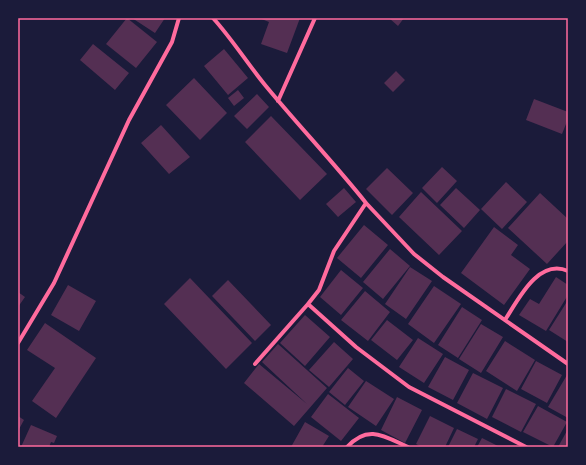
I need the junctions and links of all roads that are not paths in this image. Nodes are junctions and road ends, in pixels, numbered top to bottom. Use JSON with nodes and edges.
{"nodes":[{"id":1,"x":179,"y":18,"type":"edge"},
{"id":2,"x":213,"y":18,"type":"edge"},
{"id":3,"x":315,"y":18,"type":"edge"},
{"id":4,"x":278,"y":101,"type":"junction"},
{"id":5,"x":366,"y":203,"type":"junction"},
{"id":6,"x":568,"y":271,"type":"edge"},
{"id":7,"x":308,"y":304,"type":"junction"},
{"id":8,"x":505,"y":320,"type":"junction"},
{"id":9,"x":18,"y":343,"type":"edge"},
{"id":10,"x":255,"y":364,"type":"dead end"},
{"id":11,"x":568,"y":364,"type":"edge"},
{"id":12,"x":347,"y":447,"type":"edge"},
{"id":13,"x":408,"y":447,"type":"edge"},
{"id":14,"x":526,"y":447,"type":"edge"}],
"edges":[{"from":1,"to":9,"type":"street"},
{"from":2,"to":4,"type":"street"},
{"from":3,"to":4,"type":"street"},
{"from":4,"to":5,"type":"street"},
{"from":5,"to":7,"type":"street"},
{"from":5,"to":8,"type":"street"},
{"from":6,"to":8,"type":"street"},
{"from":7,"to":10,"type":"street"},
{"from":7,"to":14,"type":"street"},
{"from":8,"to":11,"type":"street"},
{"from":12,"to":13,"type":"street"}]}
